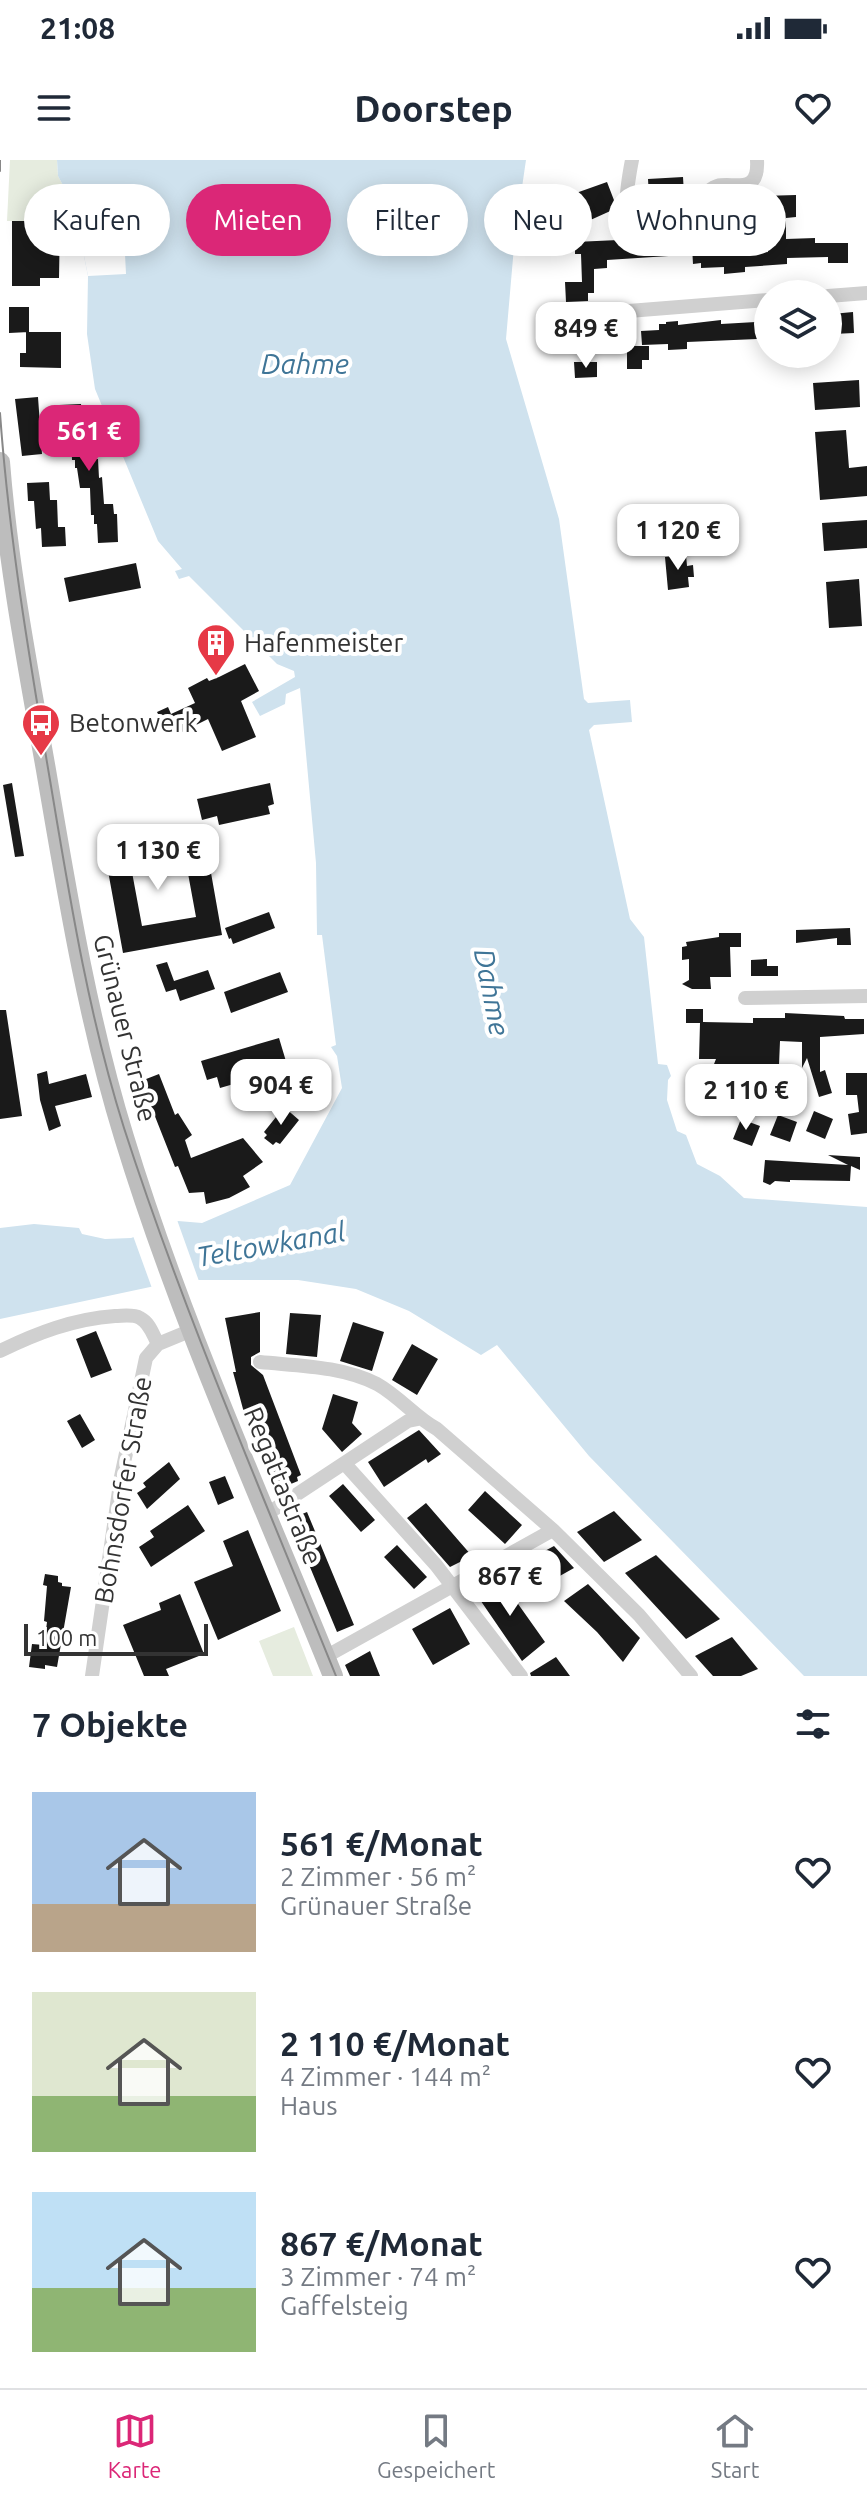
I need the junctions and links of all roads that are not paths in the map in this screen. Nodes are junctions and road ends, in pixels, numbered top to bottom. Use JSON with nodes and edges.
{"nodes":[{"id":1,"x":632,"y":160,"type":"edge"},
{"id":2,"x":757,"y":160,"type":"edge"},
{"id":3,"x":867,"y":293,"type":"edge"},
{"id":4,"x":842,"y":295,"type":"edge"},
{"id":5,"x":754,"y":301,"type":"edge"},
{"id":6,"x":616,"y":312,"type":"dead end"},
{"id":7,"x":0,"y":462,"type":"edge"},
{"id":8,"x":867,"y":996,"type":"edge"},
{"id":9,"x":745,"y":998,"type":"dead end"},
{"id":10,"x":189,"y":1322,"type":"junction"},
{"id":11,"x":158,"y":1344,"type":"junction"},
{"id":12,"x":0,"y":1351,"type":"edge"},
{"id":13,"x":260,"y":1362,"type":"dead end"},
{"id":14,"x":418,"y":1419,"type":"junction"},
{"id":15,"x":345,"y":1464,"type":"junction"},
{"id":16,"x":267,"y":1514,"type":"junction"},
{"id":17,"x":553,"y":1530,"type":"junction"},
{"id":18,"x":451,"y":1587,"type":"junction"},
{"id":19,"x":329,"y":1666,"type":"edge"},
{"id":20,"x":92,"y":1676,"type":"edge"},
{"id":21,"x":521,"y":1676,"type":"edge"},
{"id":22,"x":691,"y":1676,"type":"edge"}],
"edges":[{"from":1,"to":2,"type":"street"},
{"from":3,"to":4,"type":"street"},
{"from":5,"to":6,"type":"street"},
{"from":7,"to":10,"type":"main road","name":"Grünauer Straße"},
{"from":8,"to":9,"type":"street"},
{"from":10,"to":11,"type":"street","name":"Bohnsdorfer Straße"},
{"from":10,"to":16,"type":"main road","name":"Regattastraße"},
{"from":11,"to":12,"type":"street"},
{"from":11,"to":20,"type":"street","name":"Bohnsdorfer Straße"},
{"from":13,"to":14,"type":"street"},
{"from":14,"to":15,"type":"street"},
{"from":14,"to":17,"type":"street"},
{"from":15,"to":16,"type":"street"},
{"from":15,"to":18,"type":"street"},
{"from":16,"to":19,"type":"main road","name":"Regattastraße"},
{"from":17,"to":18,"type":"street"},
{"from":17,"to":22,"type":"street"},
{"from":18,"to":19,"type":"street"},
{"from":18,"to":21,"type":"street"}]}
